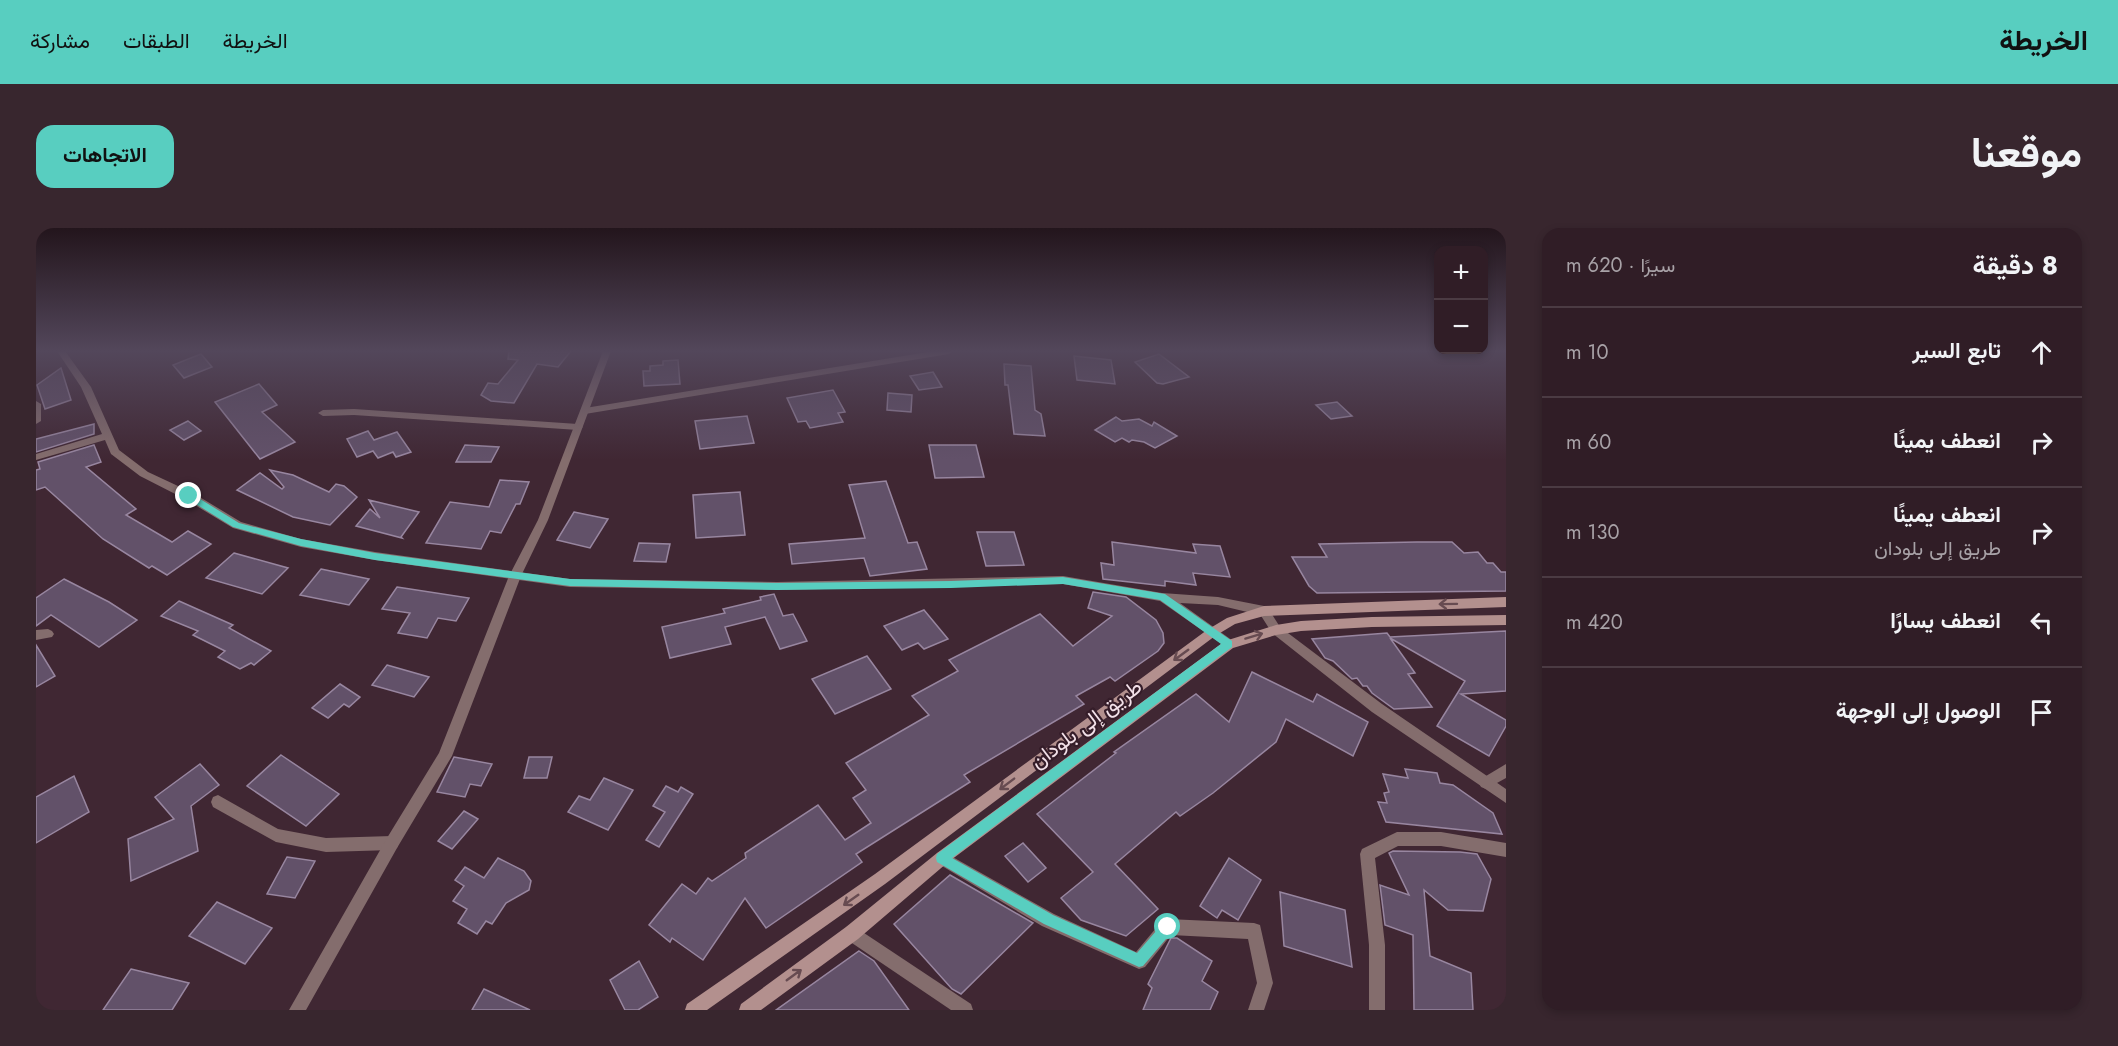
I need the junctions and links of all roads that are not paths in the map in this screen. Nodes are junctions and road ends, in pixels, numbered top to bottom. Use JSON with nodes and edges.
{"nodes":[{"id":1,"x":86,"y":387,"type":"edge"},
{"id":2,"x":594,"y":387,"type":"edge"},
{"id":3,"x":728,"y":387,"type":"edge"},
{"id":4,"x":36,"y":404,"type":"edge"},
{"id":5,"x":585,"y":411,"type":"junction"},
{"id":6,"x":323,"y":413,"type":"dead end"},
{"id":7,"x":36,"y":421,"type":"edge"},
{"id":8,"x":578,"y":427,"type":"junction"},
{"id":9,"x":108,"y":436,"type":"junction"},
{"id":10,"x":36,"y":457,"type":"edge"},
{"id":11,"x":515,"y":576,"type":"junction"},
{"id":12,"x":1162,"y":597,"type":"junction"},
{"id":13,"x":1506,"y":602,"type":"edge"},
{"id":14,"x":1264,"y":611,"type":"junction"},
{"id":15,"x":1506,"y":620,"type":"edge"},
{"id":16,"x":1276,"y":630,"type":"junction"},
{"id":17,"x":1211,"y":633,"type":"junction"},
{"id":18,"x":1228,"y":644,"type":"junction"},
{"id":19,"x":1506,"y":770,"type":"edge"},
{"id":20,"x":1486,"y":783,"type":"junction"},
{"id":21,"x":1506,"y":797,"type":"edge"},
{"id":22,"x":218,"y":802,"type":"dead end"},
{"id":23,"x":392,"y":843,"type":"junction"},
{"id":24,"x":1506,"y":850,"type":"edge"},
{"id":25,"x":942,"y":858,"type":"junction"},
{"id":26,"x":852,"y":933,"type":"junction"},
{"id":27,"x":297,"y":1010,"type":"edge"},
{"id":28,"x":693,"y":1010,"type":"edge"},
{"id":29,"x":747,"y":1010,"type":"edge"},
{"id":30,"x":965,"y":1010,"type":"edge"},
{"id":31,"x":1256,"y":1010,"type":"edge"},
{"id":32,"x":1377,"y":1010,"type":"edge"}],
"edges":[{"from":1,"to":9,"type":"street"},
{"from":2,"to":5,"type":"street"},
{"from":3,"to":5,"type":"street"},
{"from":4,"to":7,"type":"street"},
{"from":5,"to":8,"type":"street"},
{"from":6,"to":8,"type":"street"},
{"from":8,"to":11,"type":"street"},
{"from":9,"to":10,"type":"street"},
{"from":9,"to":11,"type":"street"},
{"from":11,"to":12,"type":"street"},
{"from":11,"to":23,"type":"street"},
{"from":12,"to":14,"type":"street"},
{"from":12,"to":17,"type":"street"},
{"from":13,"to":14,"type":"main road","one_way":true},
{"from":14,"to":16,"type":"street"},
{"from":14,"to":17,"type":"main road"},
{"from":15,"to":16,"type":"main road","name":"طريق إلى بلودان"},
{"from":18,"to":16,"type":"main road","name":"طريق إلى بلودان","one_way":true},
{"from":16,"to":20,"type":"street"},
{"from":17,"to":18,"type":"street"},
{"from":17,"to":28,"type":"main road","one_way":true},
{"from":18,"to":25,"type":"main road","name":"طريق إلى بلودان"},
{"from":19,"to":20,"type":"street"},
{"from":20,"to":21,"type":"street"},
{"from":22,"to":23,"type":"street"},
{"from":23,"to":27,"type":"street"},
{"from":24,"to":32,"type":"street"},
{"from":25,"to":26,"type":"main road","name":"طريق إلى بلودان"},
{"from":25,"to":31,"type":"street"},
{"from":29,"to":26,"type":"main road","name":"طريق إلى بلودان","one_way":true},
{"from":26,"to":30,"type":"street"}]}
